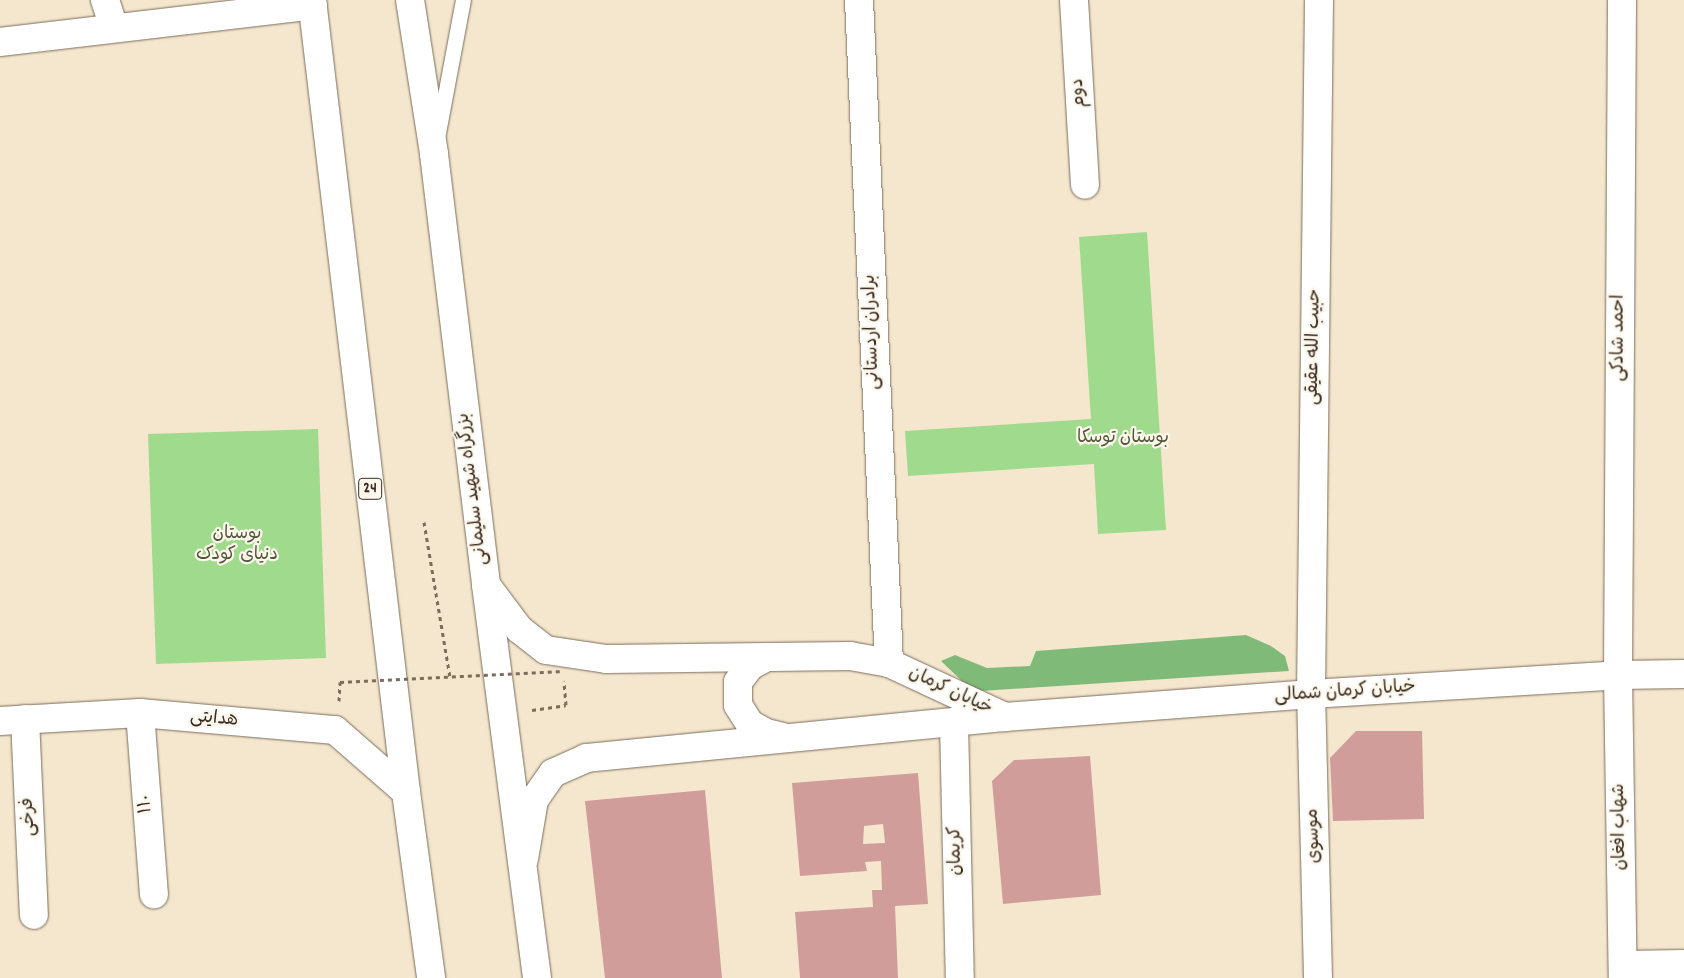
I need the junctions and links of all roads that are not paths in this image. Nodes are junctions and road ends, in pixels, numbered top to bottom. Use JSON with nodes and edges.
{"nodes":[{"id":1,"x":105,"y":0,"type":"edge"},
{"id":2,"x":410,"y":0,"type":"edge"},
{"id":3,"x":463,"y":0,"type":"edge"},
{"id":4,"x":859,"y":0,"type":"edge"},
{"id":5,"x":1074,"y":0,"type":"edge"},
{"id":6,"x":1319,"y":0,"type":"edge"},
{"id":7,"x":1622,"y":0,"type":"edge"},
{"id":8,"x":312,"y":2,"type":"edge"},
{"id":9,"x":114,"y":28,"type":"junction"},
{"id":10,"x":0,"y":42,"type":"edge"},
{"id":11,"x":434,"y":154,"type":"junction"},
{"id":12,"x":1085,"y":185,"type":"dead end"},
{"id":13,"x":486,"y":585,"type":"junction"},
{"id":14,"x":767,"y":657,"type":"junction"},
{"id":15,"x":889,"y":663,"type":"junction"},
{"id":16,"x":1684,"y":674,"type":"edge"},
{"id":17,"x":1618,"y":675,"type":"junction"},
{"id":18,"x":1311,"y":694,"type":"junction"},
{"id":19,"x":140,"y":713,"type":"junction"},
{"id":20,"x":1005,"y":717,"type":"junction"},
{"id":21,"x":13,"y":720,"type":"edge"},
{"id":22,"x":954,"y":724,"type":"junction"},
{"id":23,"x":790,"y":738,"type":"junction"},
{"id":24,"x":406,"y":792,"type":"junction"},
{"id":25,"x":523,"y":868,"type":"junction"},
{"id":26,"x":154,"y":894,"type":"dead end"},
{"id":27,"x":34,"y":915,"type":"dead end"},
{"id":28,"x":1684,"y":964,"type":"edge"},
{"id":29,"x":1623,"y":972,"type":"edge"},
{"id":30,"x":431,"y":978,"type":"edge"},
{"id":31,"x":537,"y":978,"type":"edge"},
{"id":32,"x":960,"y":978,"type":"edge"},
{"id":33,"x":1318,"y":978,"type":"edge"}],
"edges":[{"from":1,"to":9,"type":"main road"},
{"from":2,"to":11,"type":"main road","name":"بزرگراه شهید سلیمانی"},
{"from":3,"to":11,"type":"lane"},
{"from":4,"to":15,"type":"main road","name":"برادران اردستانی"},
{"from":5,"to":12,"type":"main road","name":"دوم"},
{"from":6,"to":18,"type":"main road","name":"حبیب الله عقیقی"},
{"from":7,"to":17,"type":"main road","name":"احمد شادکی"},
{"from":8,"to":9,"type":"main road"},
{"from":8,"to":24,"type":"main road","number":"24"},
{"from":9,"to":10,"type":"main road"},
{"from":11,"to":13,"type":"main road","name":"بزرگراه شهید سلیمانی"},
{"from":13,"to":14,"type":"main road","name":"خیابان کرمان"},
{"from":13,"to":25,"type":"main road","name":"بزرگراه شهید سلیمانی"},
{"from":14,"to":15,"type":"main road","name":"خیابان کرمان"},
{"from":14,"to":23,"type":"main road"},
{"from":15,"to":20,"type":"main road","name":"خیابان کرمان"},
{"from":16,"to":17,"type":"main road","name":"خیابان کرمان شمالی"},
{"from":17,"to":18,"type":"main road","name":"خیابان کرمان شمالی"},
{"from":17,"to":29,"type":"main road","name":"شهاب افغان"},
{"from":18,"to":20,"type":"main road","name":"خیابان کرمان شمالی"},
{"from":18,"to":33,"type":"main road","name":"موسوی"},
{"from":19,"to":21,"type":"main road","name":"هدایتی"},
{"from":19,"to":24,"type":"main road","name":"هدایتی"},
{"from":19,"to":26,"type":"main road","name":"۱۱۰"},
{"from":20,"to":22,"type":"main road","name":"خیابان کرمان"},
{"from":21,"to":27,"type":"main road","name":"فرخی"},
{"from":22,"to":23,"type":"main road","name":"خیابان کرمان"},
{"from":22,"to":32,"type":"main road","name":"کریمان"},
{"from":23,"to":25,"type":"main road","name":"خیابان کرمان"},
{"from":24,"to":30,"type":"main road","number":"24"},
{"from":25,"to":31,"type":"main road","name":"بزرگراه شهید سلیمانی"},
{"from":28,"to":29,"type":"main road"}]}
